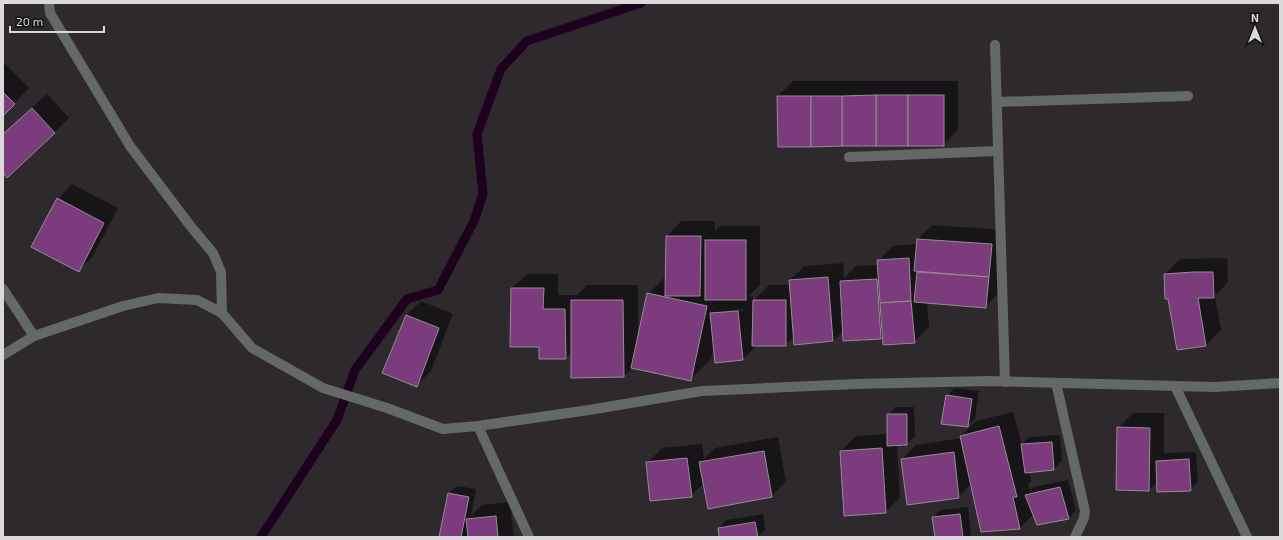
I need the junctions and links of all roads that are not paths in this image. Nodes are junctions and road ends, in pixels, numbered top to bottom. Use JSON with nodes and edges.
{"nodes":[{"id":1,"x":49,"y":3,"type":"edge"},
{"id":2,"x":995,"y":45,"type":"dead end"},
{"id":3,"x":1188,"y":96,"type":"dead end"},
{"id":4,"x":997,"y":102,"type":"junction"},
{"id":5,"x":998,"y":151,"type":"junction"},
{"id":6,"x":849,"y":157,"type":"dead end"},
{"id":7,"x":3,"y":289,"type":"edge"},
{"id":8,"x":222,"y":313,"type":"junction"},
{"id":9,"x":34,"y":336,"type":"junction"},
{"id":10,"x":3,"y":355,"type":"edge"},
{"id":11,"x":1004,"y":382,"type":"junction"},
{"id":12,"x":1056,"y":383,"type":"junction"},
{"id":13,"x":1280,"y":383,"type":"edge"},
{"id":14,"x":1175,"y":386,"type":"junction"},
{"id":15,"x":478,"y":426,"type":"junction"},
{"id":16,"x":529,"y":537,"type":"edge"},
{"id":17,"x":1075,"y":537,"type":"edge"},
{"id":18,"x":1247,"y":537,"type":"edge"}],
"edges":[{"from":1,"to":8,"type":"street"},
{"from":2,"to":4,"type":"street"},
{"from":3,"to":4,"type":"street"},
{"from":4,"to":5,"type":"street"},
{"from":5,"to":6,"type":"street"},
{"from":5,"to":11,"type":"street"},
{"from":7,"to":9,"type":"street"},
{"from":8,"to":9,"type":"street"},
{"from":8,"to":15,"type":"street"},
{"from":9,"to":10,"type":"street"},
{"from":11,"to":12,"type":"street"},
{"from":11,"to":15,"type":"street"},
{"from":12,"to":14,"type":"street"},
{"from":12,"to":17,"type":"street"},
{"from":13,"to":14,"type":"street"},
{"from":14,"to":18,"type":"street"},
{"from":15,"to":16,"type":"street"}]}
